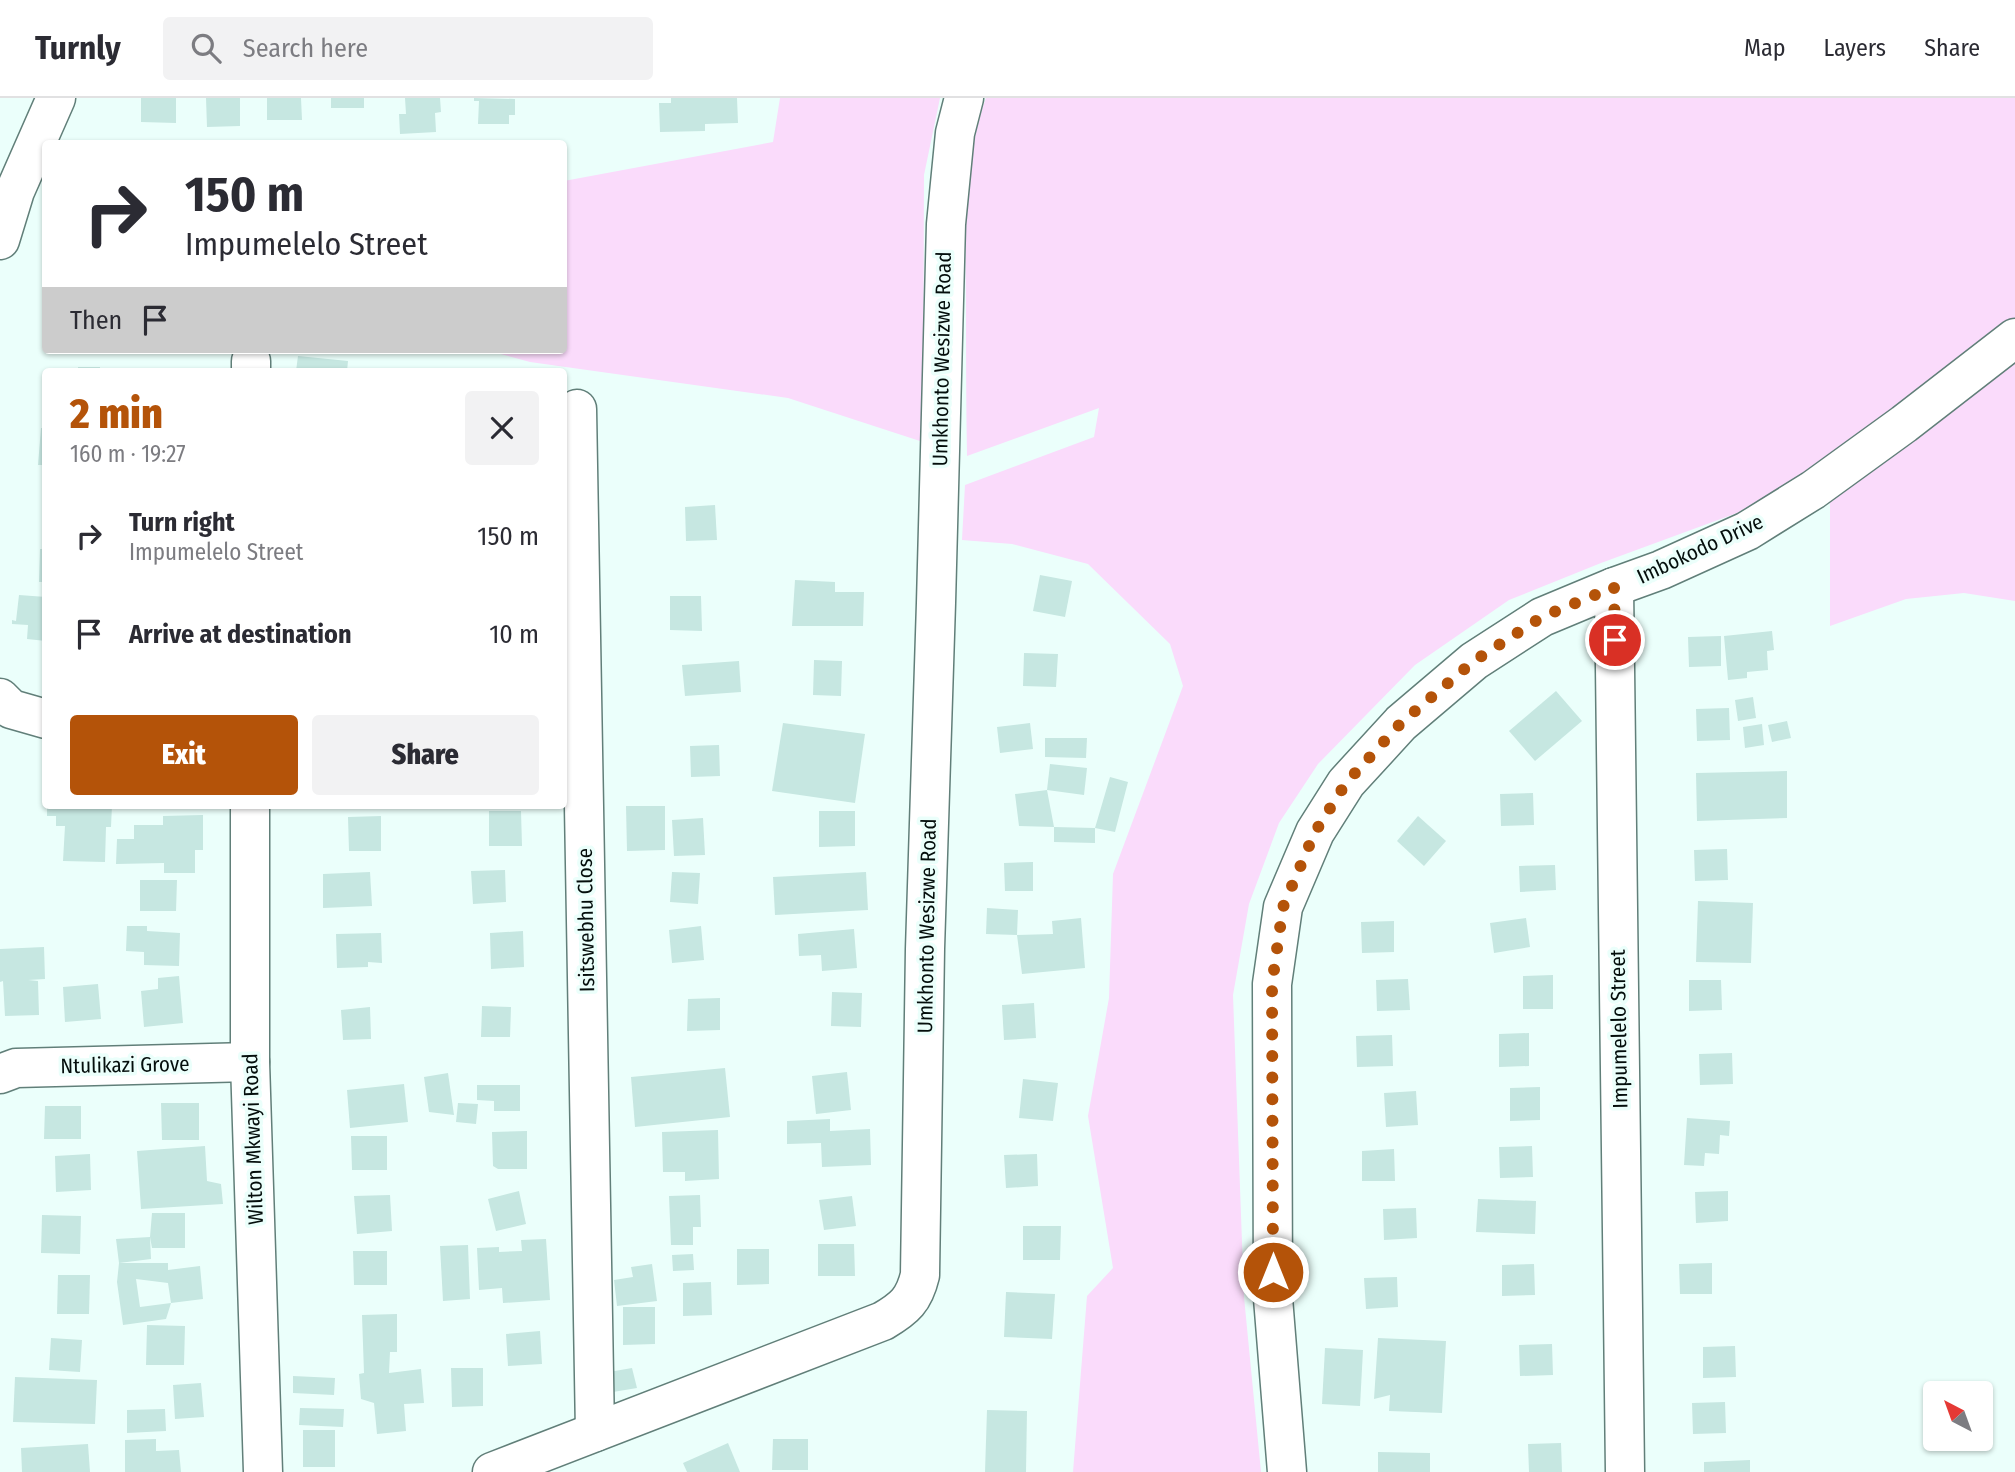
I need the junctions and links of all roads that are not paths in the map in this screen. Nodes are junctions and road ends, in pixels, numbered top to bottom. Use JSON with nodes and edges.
{"nodes":[{"id":1,"x":56,"y":98,"type":"edge"},
{"id":2,"x":964,"y":98,"type":"edge"},
{"id":3,"x":0,"y":240,"type":"edge"},
{"id":4,"x":2015,"y":338,"type":"edge"},
{"id":5,"x":577,"y":408,"type":"dead end"},
{"id":6,"x":1614,"y":587,"type":"junction"},
{"id":7,"x":0,"y":698,"type":"edge"},
{"id":8,"x":42,"y":718,"type":"edge"},
{"id":9,"x":250,"y":809,"type":"edge"},
{"id":10,"x":250,"y":1062,"type":"junction"},
{"id":11,"x":0,"y":1073,"type":"edge"},
{"id":12,"x":595,"y":1432,"type":"junction"},
{"id":13,"x":263,"y":1472,"type":"edge"},
{"id":14,"x":492,"y":1472,"type":"edge"},
{"id":15,"x":1287,"y":1472,"type":"edge"},
{"id":16,"x":1625,"y":1472,"type":"edge"}],
"edges":[{"from":1,"to":3,"type":"street"},
{"from":2,"to":12,"type":"street","name":"Umkhonto Wesizwe Road"},
{"from":4,"to":6,"type":"street","name":"Imbokodo Drive"},
{"from":5,"to":12,"type":"street","name":"Isitswebhu Close"},
{"from":6,"to":15,"type":"street","name":"Imbokodo Drive"},
{"from":6,"to":16,"type":"street","name":"Impumelelo Street"},
{"from":7,"to":8,"type":"street"},
{"from":9,"to":10,"type":"street","name":"Wilton Mkwayi Road"},
{"from":10,"to":11,"type":"street","name":"Ntulikazi Grove"},
{"from":10,"to":13,"type":"street","name":"Wilton Mkwayi Road"},
{"from":12,"to":14,"type":"street","name":"Umkhonto Wesizwe Road"}]}
